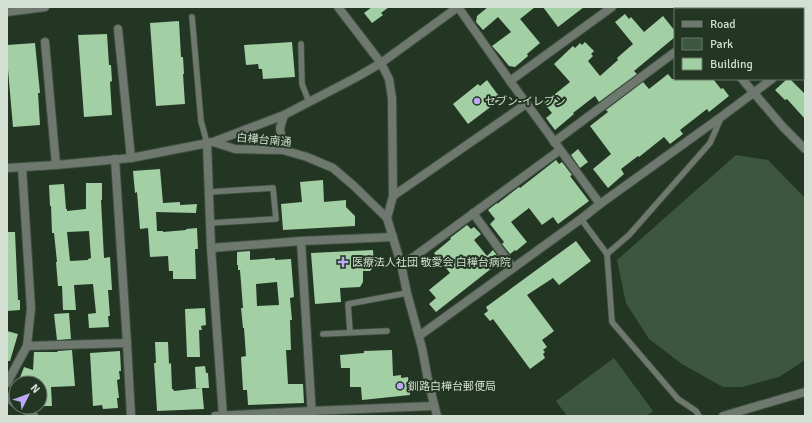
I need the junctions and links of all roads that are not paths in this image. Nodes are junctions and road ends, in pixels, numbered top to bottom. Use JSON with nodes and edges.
{"nodes":[{"id":1,"x":45,"y":7,"type":"edge"},
{"id":2,"x":338,"y":7,"type":"edge"},
{"id":3,"x":458,"y":7,"type":"edge"},
{"id":4,"x":612,"y":7,"type":"edge"},
{"id":5,"x":7,"y":12,"type":"edge"},
{"id":6,"x":192,"y":17,"type":"dead end"},
{"id":7,"x":118,"y":29,"type":"dead end"},
{"id":8,"x":45,"y":42,"type":"dead end"},
{"id":9,"x":301,"y":44,"type":"dead end"},
{"id":10,"x":674,"y":53,"type":"edge"},
{"id":11,"x":382,"y":63,"type":"junction"},
{"id":12,"x":743,"y":80,"type":"edge"},
{"id":13,"x":771,"y":80,"type":"edge"},
{"id":14,"x":510,"y":81,"type":"junction"},
{"id":15,"x":754,"y":93,"type":"junction"},
{"id":16,"x":309,"y":102,"type":"junction"},
{"id":17,"x":526,"y":104,"type":"junction"},
{"id":18,"x":284,"y":115,"type":"junction"},
{"id":19,"x":721,"y":117,"type":"junction"},
{"id":20,"x":210,"y":142,"type":"junction"},
{"id":21,"x":554,"y":142,"type":"junction"},
{"id":22,"x":805,"y":149,"type":"edge"},
{"id":23,"x":283,"y":150,"type":"junction"},
{"id":24,"x":560,"y":150,"type":"junction"},
{"id":25,"x":131,"y":158,"type":"junction"},
{"id":26,"x":115,"y":159,"type":"junction"},
{"id":27,"x":56,"y":165,"type":"junction"},
{"id":28,"x":22,"y":167,"type":"junction"},
{"id":29,"x":7,"y":168,"type":"edge"},
{"id":30,"x":209,"y":192,"type":"junction"},
{"id":31,"x":392,"y":196,"type":"junction"},
{"id":32,"x":600,"y":204,"type":"junction"},
{"id":33,"x":474,"y":213,"type":"junction"},
{"id":34,"x":386,"y":218,"type":"junction"},
{"id":35,"x":581,"y":219,"type":"junction"},
{"id":36,"x":210,"y":223,"type":"junction"},
{"id":37,"x":393,"y":237,"type":"junction"},
{"id":38,"x":301,"y":241,"type":"junction"},
{"id":39,"x":211,"y":248,"type":"junction"},
{"id":40,"x":607,"y":254,"type":"junction"},
{"id":41,"x":401,"y":264,"type":"junction"},
{"id":42,"x":513,"y":268,"type":"junction"},
{"id":43,"x":407,"y":293,"type":"junction"},
{"id":44,"x":387,"y":330,"type":"dead end"},
{"id":45,"x":350,"y":332,"type":"junction"},
{"id":46,"x":322,"y":334,"type":"dead end"},
{"id":47,"x":419,"y":336,"type":"junction"},
{"id":48,"x":128,"y":343,"type":"junction"},
{"id":49,"x":27,"y":346,"type":"junction"},
{"id":50,"x":7,"y":384,"type":"edge"},
{"id":51,"x":805,"y":392,"type":"edge"},
{"id":52,"x":434,"y":406,"type":"junction"},
{"id":53,"x":312,"y":413,"type":"edge"},
{"id":54,"x":131,"y":416,"type":"edge"},
{"id":55,"x":215,"y":416,"type":"edge"},
{"id":56,"x":223,"y":416,"type":"edge"},
{"id":57,"x":437,"y":416,"type":"edge"},
{"id":58,"x":699,"y":416,"type":"edge"},
{"id":59,"x":723,"y":416,"type":"edge"}],
"edges":[{"from":1,"to":5,"type":"street"},
{"from":2,"to":11,"type":"street"},
{"from":3,"to":11,"type":"street"},
{"from":3,"to":14,"type":"street"},
{"from":4,"to":14,"type":"street"},
{"from":6,"to":20,"type":"lane"},
{"from":7,"to":25,"type":"street"},
{"from":8,"to":27,"type":"street"},
{"from":9,"to":16,"type":"lane"},
{"from":10,"to":21,"type":"street"},
{"from":11,"to":16,"type":"street"},
{"from":11,"to":31,"type":"street"},
{"from":12,"to":15,"type":"street"},
{"from":13,"to":15,"type":"street"},
{"from":14,"to":17,"type":"street"},
{"from":15,"to":19,"type":"street"},
{"from":15,"to":22,"type":"street"},
{"from":16,"to":18,"type":"street"},
{"from":17,"to":21,"type":"street"},
{"from":17,"to":31,"type":"street"},
{"from":18,"to":20,"type":"street"},
{"from":18,"to":23,"type":"street"},
{"from":19,"to":32,"type":"street"},
{"from":19,"to":40,"type":"lane"},
{"from":20,"to":23,"type":"street","name":"白樺台南通"},
{"from":20,"to":25,"type":"street"},
{"from":20,"to":30,"type":"street"},
{"from":21,"to":24,"type":"street"},
{"from":23,"to":34,"type":"street","name":"白樺台南通"},
{"from":24,"to":32,"type":"street"},
{"from":24,"to":33,"type":"street"},
{"from":25,"to":26,"type":"street"},
{"from":26,"to":27,"type":"street"},
{"from":26,"to":48,"type":"street"},
{"from":27,"to":28,"type":"street"},
{"from":28,"to":29,"type":"street"},
{"from":28,"to":49,"type":"street"},
{"from":30,"to":36,"type":"street"},
{"from":30,"to":36,"type":"lane"},
{"from":31,"to":34,"type":"street"},
{"from":32,"to":35,"type":"street"},
{"from":33,"to":41,"type":"street"},
{"from":33,"to":42,"type":"street"},
{"from":34,"to":37,"type":"street"},
{"from":35,"to":40,"type":"lane"},
{"from":35,"to":42,"type":"street"},
{"from":36,"to":39,"type":"street"},
{"from":37,"to":38,"type":"street"},
{"from":37,"to":41,"type":"street"},
{"from":38,"to":39,"type":"street"},
{"from":38,"to":53,"type":"street"},
{"from":39,"to":56,"type":"street"},
{"from":40,"to":58,"type":"lane"},
{"from":41,"to":43,"type":"street"},
{"from":42,"to":47,"type":"street"},
{"from":43,"to":45,"type":"lane"},
{"from":43,"to":47,"type":"street"},
{"from":44,"to":45,"type":"lane"},
{"from":45,"to":46,"type":"lane"},
{"from":47,"to":52,"type":"street"},
{"from":48,"to":49,"type":"street"},
{"from":48,"to":54,"type":"street"},
{"from":49,"to":50,"type":"street"},
{"from":51,"to":59,"type":"street"},
{"from":52,"to":53,"type":"street"},
{"from":52,"to":57,"type":"street"},
{"from":53,"to":56,"type":"street"},
{"from":55,"to":56,"type":"street"}]}
